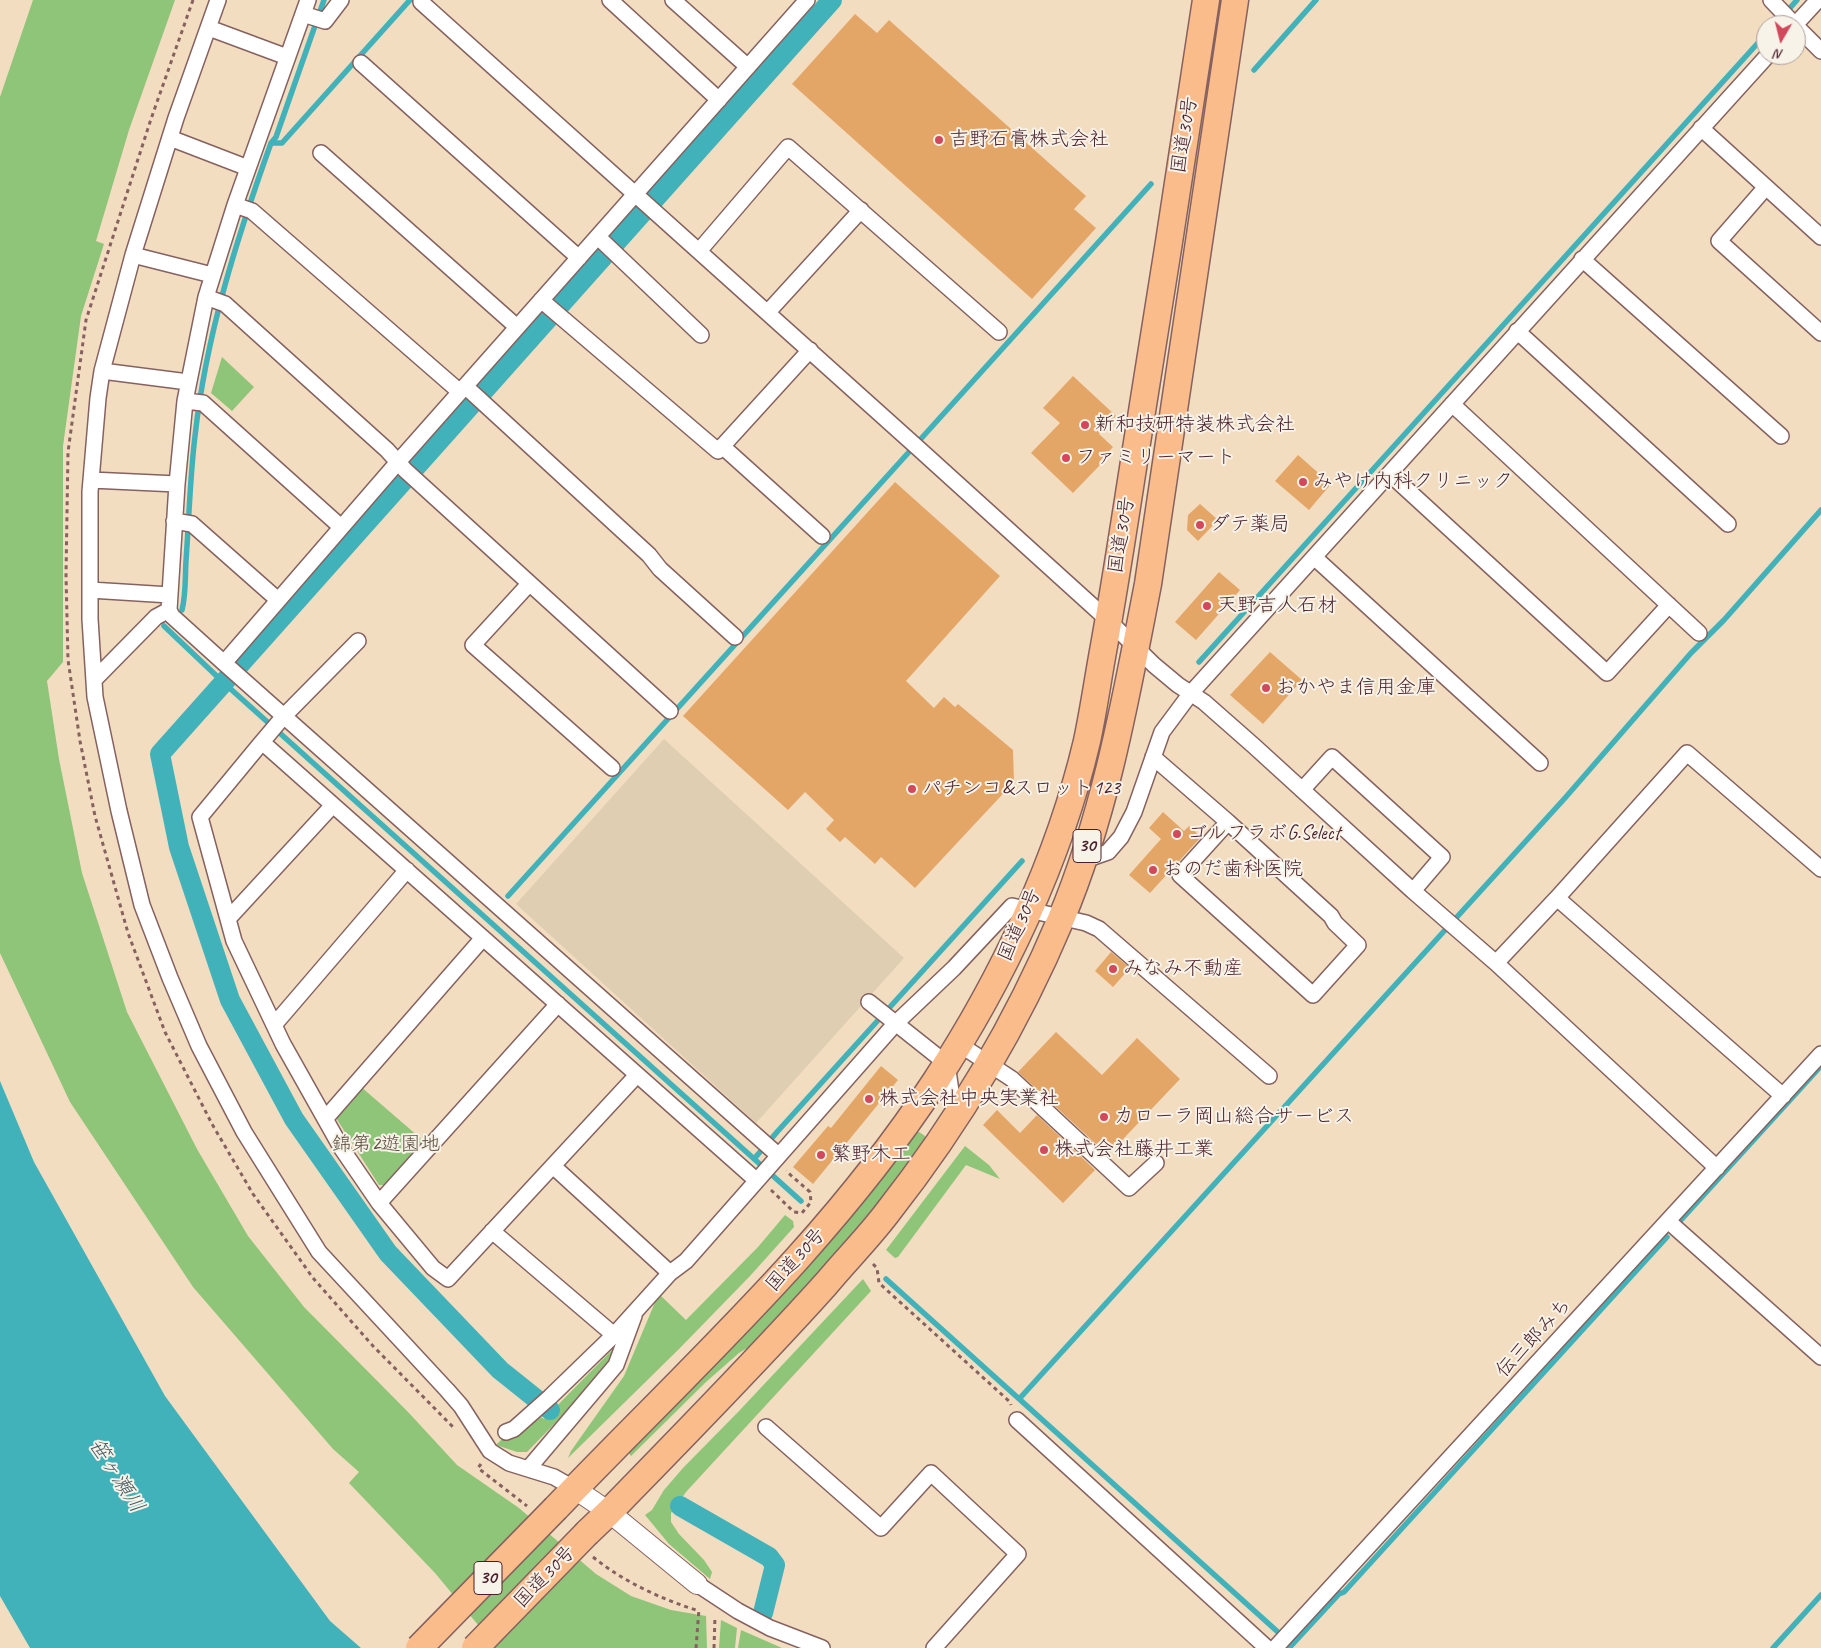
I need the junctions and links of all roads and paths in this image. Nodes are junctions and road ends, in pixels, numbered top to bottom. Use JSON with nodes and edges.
{"nodes":[{"id":1,"x":194,"y":0,"type":"edge"},
{"id":2,"x":218,"y":0,"type":"edge"},
{"id":3,"x":341,"y":0,"type":"edge"},
{"id":4,"x":610,"y":0,"type":"edge"},
{"id":5,"x":673,"y":0,"type":"edge"},
{"id":6,"x":1206,"y":0,"type":"edge"},
{"id":7,"x":1235,"y":0,"type":"edge"},
{"id":8,"x":1818,"y":0,"type":"edge"},
{"id":9,"x":421,"y":2,"type":"dead end"},
{"id":10,"x":799,"y":3,"type":"edge"},
{"id":11,"x":311,"y":13,"type":"edge"},
{"id":12,"x":1792,"y":15,"type":"edge"},
{"id":13,"x":209,"y":28,"type":"junction"},
{"id":14,"x":1806,"y":36,"type":"edge"},
{"id":15,"x":1821,"y":51,"type":"edge"},
{"id":16,"x":287,"y":57,"type":"junction"},
{"id":17,"x":361,"y":63,"type":"dead end"},
{"id":18,"x":1759,"y":65,"type":"edge"},
{"id":19,"x":748,"y":66,"type":"junction"},
{"id":20,"x":719,"y":100,"type":"junction"},
{"id":21,"x":1701,"y":128,"type":"junction"},
{"id":22,"x":170,"y":138,"type":"junction"},
{"id":23,"x":321,"y":153,"type":"dead end"},
{"id":24,"x":248,"y":168,"type":"junction"},
{"id":25,"x":1766,"y":187,"type":"junction"},
{"id":26,"x":646,"y":202,"type":"junction"},
{"id":27,"x":243,"y":208,"type":"junction"},
{"id":28,"x":861,"y":210,"type":"junction"},
{"id":29,"x":1821,"y":237,"type":"edge"},
{"id":30,"x":607,"y":246,"type":"junction"},
{"id":31,"x":699,"y":251,"type":"junction"},
{"id":32,"x":133,"y":255,"type":"junction"},
{"id":33,"x":579,"y":258,"type":"junction"},
{"id":34,"x":1582,"y":259,"type":"junction"},
{"id":35,"x":212,"y":275,"type":"junction"},
{"id":36,"x":215,"y":301,"type":"junction"},
{"id":37,"x":550,"y":307,"type":"junction"},
{"id":38,"x":768,"y":312,"type":"junction"},
{"id":39,"x":518,"y":327,"type":"junction"},
{"id":40,"x":1517,"y":331,"type":"junction"},
{"id":41,"x":1000,"y":332,"type":"dead end"},
{"id":42,"x":1821,"y":333,"type":"edge"},
{"id":43,"x":701,"y":335,"type":"dead end"},
{"id":44,"x":810,"y":350,"type":"junction"},
{"id":45,"x":102,"y":371,"type":"junction"},
{"id":46,"x":188,"y":382,"type":"junction"},
{"id":47,"x":470,"y":393,"type":"junction"},
{"id":48,"x":194,"y":402,"type":"junction"},
{"id":49,"x":1452,"y":404,"type":"junction"},
{"id":50,"x":1781,"y":436,"type":"dead end"},
{"id":51,"x":722,"y":446,"type":"junction"},
{"id":52,"x":406,"y":470,"type":"junction"},
{"id":53,"x":1390,"y":474,"type":"junction"},
{"id":54,"x":92,"y":480,"type":"junction"},
{"id":55,"x":177,"y":484,"type":"junction"},
{"id":56,"x":183,"y":522,"type":"junction"},
{"id":57,"x":1728,"y":524,"type":"dead end"},
{"id":58,"x":341,"y":527,"type":"junction"},
{"id":59,"x":822,"y":536,"type":"dead end"},
{"id":60,"x":1314,"y":557,"type":"junction"},
{"id":61,"x":529,"y":584,"type":"junction"},
{"id":62,"x":90,"y":590,"type":"junction"},
{"id":63,"x":278,"y":600,"type":"junction"},
{"id":64,"x":170,"y":603,"type":"junction"},
{"id":65,"x":1669,"y":605,"type":"junction"},
{"id":66,"x":1109,"y":621,"type":"junction"},
{"id":67,"x":1699,"y":633,"type":"dead end"},
{"id":68,"x":734,"y":637,"type":"dead end"},
{"id":69,"x":358,"y":641,"type":"dead end"},
{"id":70,"x":1136,"y":646,"type":"junction"},
{"id":71,"x":226,"y":665,"type":"junction"},
{"id":72,"x":94,"y":680,"type":"junction"},
{"id":73,"x":1191,"y":693,"type":"junction"},
{"id":74,"x":670,"y":711,"type":"dead end"},
{"id":75,"x":274,"y":728,"type":"junction"},
{"id":76,"x":1153,"y":757,"type":"junction"},
{"id":77,"x":1540,"y":763,"type":"dead end"},
{"id":78,"x":612,"y":768,"type":"dead end"},
{"id":79,"x":1302,"y":790,"type":"junction"},
{"id":80,"x":333,"y":805,"type":"junction"},
{"id":81,"x":1228,"y":822,"type":"junction"},
{"id":82,"x":1082,"y":861,"type":"junction"},
{"id":83,"x":1821,"y":869,"type":"edge"},
{"id":84,"x":407,"y":870,"type":"junction"},
{"id":85,"x":1413,"y":891,"type":"junction"},
{"id":86,"x":1557,"y":898,"type":"junction"},
{"id":87,"x":128,"y":914,"type":"dead end"},
{"id":88,"x":1047,"y":914,"type":"junction"},
{"id":89,"x":122,"y":915,"type":"junction"},
{"id":90,"x":228,"y":919,"type":"junction"},
{"id":91,"x":484,"y":938,"type":"junction"},
{"id":92,"x":1496,"y":963,"type":"junction"},
{"id":93,"x":558,"y":1004,"type":"junction"},
{"id":94,"x":872,"y":1005,"type":"dead end"},
{"id":95,"x":893,"y":1022,"type":"junction"},
{"id":96,"x":274,"y":1025,"type":"junction"},
{"id":97,"x":1821,"y":1054,"type":"edge"},
{"id":98,"x":967,"y":1056,"type":"junction"},
{"id":99,"x":637,"y":1075,"type":"junction"},
{"id":100,"x":1269,"y":1076,"type":"dead end"},
{"id":101,"x":1783,"y":1096,"type":"junction"},
{"id":102,"x":207,"y":1099,"type":"dead end"},
{"id":103,"x":201,"y":1102,"type":"junction"},
{"id":104,"x":955,"y":1118,"type":"junction"},
{"id":105,"x":325,"y":1119,"type":"junction"},
{"id":106,"x":766,"y":1163,"type":"junction"},
{"id":107,"x":1156,"y":1163,"type":"dead end"},
{"id":108,"x":553,"y":1166,"type":"junction"},
{"id":109,"x":1717,"y":1168,"type":"junction"},
{"id":110,"x":379,"y":1203,"type":"junction"},
{"id":111,"x":1668,"y":1221,"type":"junction"},
{"id":112,"x":492,"y":1231,"type":"junction"},
{"id":113,"x":873,"y":1264,"type":"dead end"},
{"id":114,"x":670,"y":1273,"type":"junction"},
{"id":115,"x":636,"y":1310,"type":"junction"},
{"id":116,"x":614,"y":1335,"type":"junction"},
{"id":117,"x":385,"y":1352,"type":"dead end"},
{"id":118,"x":382,"y":1355,"type":"junction"},
{"id":119,"x":1821,"y":1358,"type":"edge"},
{"id":120,"x":1017,"y":1420,"type":"joint"},
{"id":121,"x":766,"y":1427,"type":"dead end"},
{"id":122,"x":457,"y":1431,"type":"dead end"},
{"id":123,"x":506,"y":1432,"type":"dead end"},
{"id":124,"x":528,"y":1469,"type":"junction"},
{"id":125,"x":575,"y":1489,"type":"junction"},
{"id":126,"x":609,"y":1512,"type":"junction"},
{"id":127,"x":698,"y":1592,"type":"junction"},
{"id":128,"x":716,"y":1612,"type":"dead end"},
{"id":129,"x":419,"y":1648,"type":"edge"},
{"id":130,"x":475,"y":1648,"type":"edge"},
{"id":131,"x":696,"y":1648,"type":"edge"},
{"id":132,"x":714,"y":1648,"type":"edge"},
{"id":133,"x":822,"y":1648,"type":"edge"},
{"id":134,"x":934,"y":1648,"type":"edge"},
{"id":135,"x":1266,"y":1648,"type":"edge"},
{"id":136,"x":1275,"y":1648,"type":"edge"}],
"edges":[{"from":1,"to":89,"type":"path"},
{"from":2,"to":13,"type":"street"},
{"from":3,"to":11,"type":"street"},
{"from":4,"to":20,"type":"street"},
{"from":5,"to":19,"type":"street"},
{"from":6,"to":66,"type":"highway","name":"国道30号","number":"30"},
{"from":7,"to":70,"type":"highway","name":"国道30号","number":"30"},
{"from":8,"to":12,"type":"street"},
{"from":9,"to":26,"type":"street"},
{"from":10,"to":19,"type":"street"},
{"from":11,"to":16,"type":"street"},
{"from":13,"to":16,"type":"street"},
{"from":13,"to":22,"type":"street"},
{"from":14,"to":15,"type":"street"},
{"from":16,"to":24,"type":"street"},
{"from":17,"to":33,"type":"street"},
{"from":18,"to":21,"type":"street"},
{"from":19,"to":20,"type":"street"},
{"from":20,"to":26,"type":"street"},
{"from":21,"to":25,"type":"street"},
{"from":21,"to":34,"type":"street"},
{"from":22,"to":24,"type":"street"},
{"from":22,"to":32,"type":"street"},
{"from":23,"to":39,"type":"street"},
{"from":24,"to":27,"type":"street"},
{"from":25,"to":29,"type":"street"},
{"from":25,"to":42,"type":"street"},
{"from":26,"to":30,"type":"street"},
{"from":26,"to":31,"type":"street"},
{"from":27,"to":35,"type":"street"},
{"from":27,"to":47,"type":"street"},
{"from":28,"to":31,"type":"street"},
{"from":28,"to":38,"type":"street"},
{"from":28,"to":41,"type":"street"},
{"from":30,"to":33,"type":"street"},
{"from":30,"to":43,"type":"street"},
{"from":31,"to":38,"type":"street"},
{"from":32,"to":35,"type":"street"},
{"from":32,"to":45,"type":"street"},
{"from":33,"to":37,"type":"street"},
{"from":34,"to":40,"type":"street"},
{"from":34,"to":50,"type":"street"},
{"from":35,"to":36,"type":"street"},
{"from":36,"to":46,"type":"street"},
{"from":36,"to":52,"type":"street"},
{"from":37,"to":39,"type":"street"},
{"from":37,"to":51,"type":"street"},
{"from":38,"to":44,"type":"street"},
{"from":39,"to":47,"type":"street"},
{"from":40,"to":49,"type":"street"},
{"from":40,"to":57,"type":"street"},
{"from":44,"to":51,"type":"street"},
{"from":44,"to":66,"type":"street"},
{"from":45,"to":46,"type":"street"},
{"from":45,"to":54,"type":"street"},
{"from":46,"to":48,"type":"street"},
{"from":47,"to":52,"type":"street"},
{"from":47,"to":68,"type":"street"},
{"from":48,"to":55,"type":"street"},
{"from":48,"to":58,"type":"street"},
{"from":49,"to":53,"type":"street"},
{"from":49,"to":65,"type":"street"},
{"from":51,"to":59,"type":"street"},
{"from":52,"to":58,"type":"street"},
{"from":52,"to":61,"type":"street"},
{"from":53,"to":60,"type":"street"},
{"from":53,"to":65,"type":"street"},
{"from":54,"to":55,"type":"street"},
{"from":54,"to":62,"type":"street"},
{"from":55,"to":56,"type":"street"},
{"from":56,"to":63,"type":"street"},
{"from":56,"to":64,"type":"street"},
{"from":58,"to":63,"type":"street"},
{"from":60,"to":73,"type":"street"},
{"from":60,"to":77,"type":"street"},
{"from":61,"to":74,"type":"street"},
{"from":61,"to":78,"type":"street"},
{"from":62,"to":64,"type":"street"},
{"from":62,"to":72,"type":"street"},
{"from":63,"to":71,"type":"street"},
{"from":64,"to":71,"type":"street"},
{"from":64,"to":72,"type":"street"},
{"from":65,"to":67,"type":"street"},
{"from":66,"to":70,"type":"street"},
{"from":66,"to":88,"type":"highway","name":"国道30号","number":"30"},
{"from":69,"to":75,"type":"street"},
{"from":70,"to":73,"type":"street"},
{"from":70,"to":82,"type":"highway","name":"国道30号","number":"30"},
{"from":71,"to":75,"type":"street"},
{"from":72,"to":124,"type":"street"},
{"from":73,"to":76,"type":"street"},
{"from":73,"to":79,"type":"street"},
{"from":75,"to":80,"type":"street"},
{"from":75,"to":90,"type":"street"},
{"from":75,"to":106,"type":"street"},
{"from":76,"to":81,"type":"street"},
{"from":76,"to":82,"type":"street"},
{"from":79,"to":85,"type":"street"},
{"from":79,"to":85,"type":"street"},
{"from":80,"to":84,"type":"street"},
{"from":80,"to":90,"type":"street"},
{"from":81,"to":81,"type":"street"},
{"from":82,"to":88,"type":"highway","name":"国道30号","number":"30"},
{"from":83,"to":86,"type":"street"},
{"from":84,"to":91,"type":"street"},
{"from":84,"to":96,"type":"street"},
{"from":85,"to":92,"type":"street"},
{"from":86,"to":92,"type":"street"},
{"from":86,"to":101,"type":"street"},
{"from":87,"to":89,"type":"path"},
{"from":88,"to":95,"type":"street"},
{"from":88,"to":98,"type":"highway","name":"国道30号","number":"30"},
{"from":88,"to":98,"type":"highway","name":"国道30号","number":"30"},
{"from":88,"to":100,"type":"street"},
{"from":89,"to":103,"type":"path"},
{"from":90,"to":96,"type":"street"},
{"from":91,"to":93,"type":"street"},
{"from":91,"to":105,"type":"street"},
{"from":92,"to":109,"type":"street"},
{"from":93,"to":99,"type":"street"},
{"from":93,"to":110,"type":"street"},
{"from":94,"to":95,"type":"street"},
{"from":95,"to":98,"type":"street"},
{"from":95,"to":106,"type":"street"},
{"from":96,"to":105,"type":"street"},
{"from":97,"to":101,"type":"street","name":"伝三郎みち"},
{"from":98,"to":104,"type":"highway","name":"国道30号","number":"30"},
{"from":98,"to":104,"type":"street"},
{"from":98,"to":107,"type":"street"},
{"from":98,"to":125,"type":"highway","name":"国道30号","number":"30"},
{"from":99,"to":106,"type":"street"},
{"from":99,"to":108,"type":"street"},
{"from":101,"to":109,"type":"street","name":"伝三郎みち"},
{"from":102,"to":103,"type":"path"},
{"from":103,"to":118,"type":"path"},
{"from":104,"to":126,"type":"highway","name":"国道30号","number":"30"},
{"from":105,"to":110,"type":"street"},
{"from":106,"to":106,"type":"path"},
{"from":106,"to":114,"type":"street"},
{"from":108,"to":112,"type":"street"},
{"from":108,"to":114,"type":"street"},
{"from":109,"to":111,"type":"street","name":"伝三郎みち"},
{"from":110,"to":112,"type":"street"},
{"from":111,"to":119,"type":"street"},
{"from":111,"to":136,"type":"street","name":"伝三郎みち"},
{"from":112,"to":116,"type":"street"},
{"from":113,"to":120,"type":"path"},
{"from":114,"to":115,"type":"street"},
{"from":115,"to":116,"type":"street"},
{"from":115,"to":124,"type":"street"},
{"from":116,"to":123,"type":"street"},
{"from":117,"to":118,"type":"path"},
{"from":118,"to":122,"type":"path"},
{"from":120,"to":135,"type":"street"},
{"from":121,"to":134,"type":"street"},
{"from":124,"to":125,"type":"street"},
{"from":125,"to":126,"type":"street"},
{"from":125,"to":129,"type":"highway","name":"国道30号","number":"30","bridge":true},
{"from":126,"to":127,"type":"street"},
{"from":126,"to":130,"type":"highway","name":"国道30号","number":"30","bridge":true},
{"from":127,"to":131,"type":"path"},
{"from":127,"to":133,"type":"street"},
{"from":128,"to":132,"type":"path"}]}
